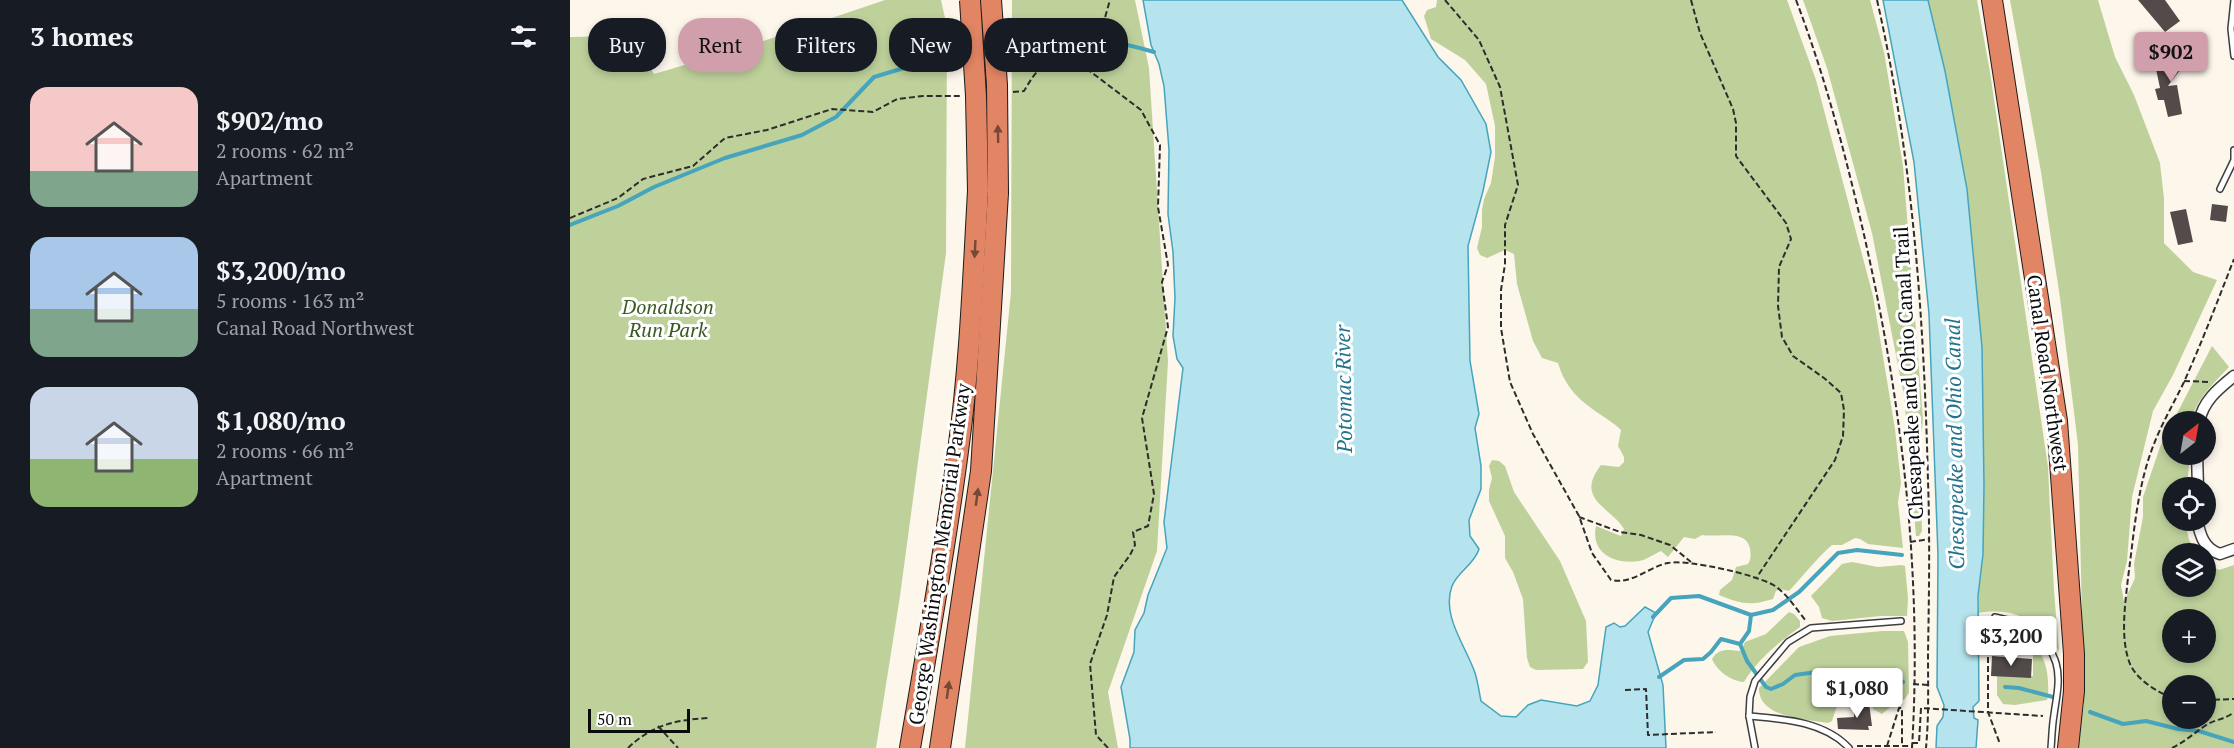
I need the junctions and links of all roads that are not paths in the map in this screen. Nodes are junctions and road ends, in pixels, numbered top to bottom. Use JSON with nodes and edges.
{"nodes":[{"id":1,"x":970,"y":0,"type":"edge"},
{"id":2,"x":991,"y":0,"type":"edge"},
{"id":3,"x":1992,"y":0,"type":"edge"},
{"id":4,"x":2234,"y":0,"type":"edge"},
{"id":5,"x":2234,"y":56,"type":"edge"},
{"id":6,"x":2234,"y":150,"type":"edge"},
{"id":7,"x":2220,"y":189,"type":"dead end"},
{"id":8,"x":2230,"y":379,"type":"edge"},
{"id":9,"x":2202,"y":411,"type":"edge"},
{"id":10,"x":2200,"y":531,"type":"edge"},
{"id":11,"x":2234,"y":549,"type":"edge"},
{"id":12,"x":1995,"y":617,"type":"dead end"},
{"id":13,"x":1901,"y":621,"type":"dead end"},
{"id":14,"x":1749,"y":716,"type":"junction"},
{"id":15,"x":1849,"y":747,"type":"edge"},
{"id":16,"x":910,"y":748,"type":"edge"},
{"id":17,"x":940,"y":748,"type":"edge"},
{"id":18,"x":1755,"y":748,"type":"edge"},
{"id":19,"x":2051,"y":748,"type":"edge"},
{"id":20,"x":2068,"y":748,"type":"edge"}],
"edges":[{"from":1,"to":16,"type":"highway","name":"George Washington Memorial Parkway","one_way":true,"bridge":true},
{"from":17,"to":2,"type":"highway","name":"George Washington Memorial Parkway","one_way":true,"bridge":true},
{"from":3,"to":20,"type":"highway","name":"Canal Road Northwest"},
{"from":4,"to":5,"type":"lane"},
{"from":6,"to":7,"type":"lane"},
{"from":8,"to":9,"type":"street"},
{"from":10,"to":11,"type":"street"},
{"from":12,"to":19,"type":"lane"},
{"from":13,"to":14,"type":"lane"},
{"from":14,"to":15,"type":"lane"},
{"from":14,"to":18,"type":"lane"}]}
